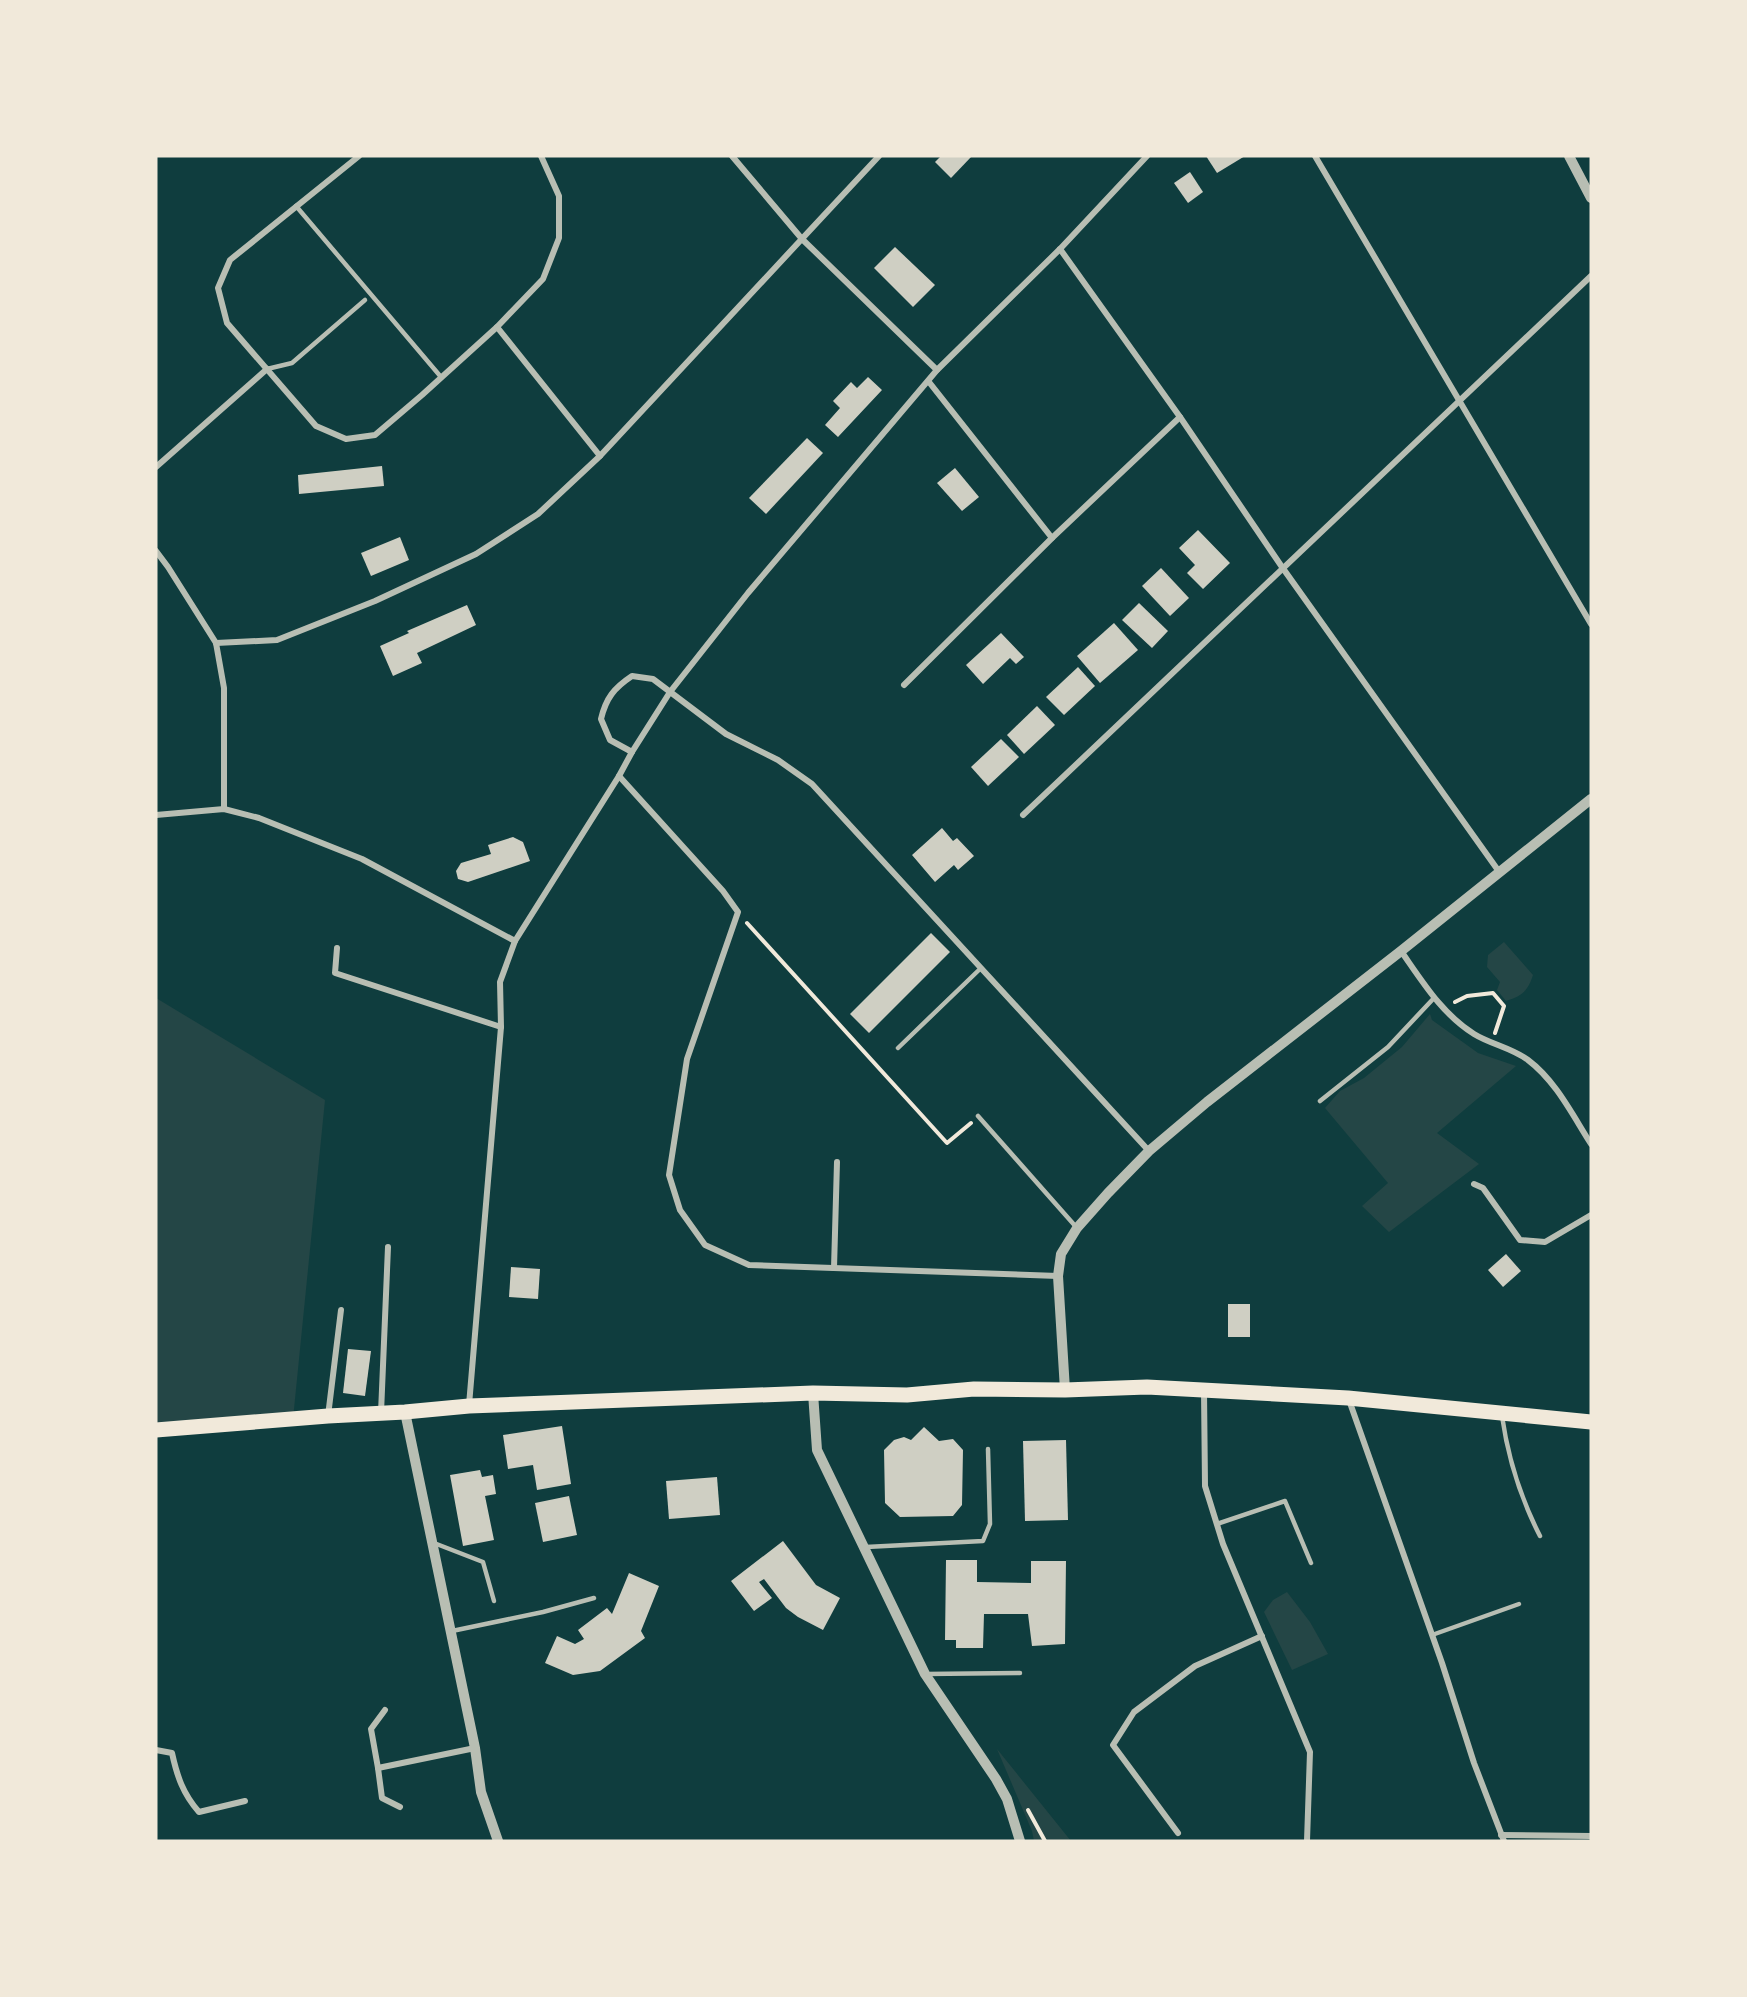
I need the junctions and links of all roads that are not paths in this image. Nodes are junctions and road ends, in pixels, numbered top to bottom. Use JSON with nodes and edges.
{"nodes":[{"id":1,"x":359,"y":156,"type":"edge"},
{"id":2,"x":541,"y":156,"type":"edge"},
{"id":3,"x":732,"y":156,"type":"edge"},
{"id":4,"x":879,"y":156,"type":"edge"},
{"id":5,"x":1147,"y":156,"type":"edge"},
{"id":6,"x":1316,"y":156,"type":"edge"},
{"id":7,"x":1569,"y":156,"type":"edge"},
{"id":8,"x":350,"y":159,"type":"edge"},
{"id":9,"x":1591,"y":198,"type":"edge"},
{"id":10,"x":296,"y":206,"type":"junction"},
{"id":11,"x":802,"y":239,"type":"junction"},
{"id":12,"x":1060,"y":249,"type":"junction"},
{"id":13,"x":1591,"y":276,"type":"edge"},
{"id":14,"x":365,"y":300,"type":"dead end"},
{"id":15,"x":497,"y":327,"type":"junction"},
{"id":16,"x":267,"y":369,"type":"junction"},
{"id":17,"x":938,"y":370,"type":"junction"},
{"id":18,"x":441,"y":377,"type":"junction"},
{"id":19,"x":929,"y":382,"type":"junction"},
{"id":20,"x":1460,"y":399,"type":"junction"},
{"id":21,"x":1180,"y":417,"type":"junction"},
{"id":22,"x":600,"y":456,"type":"junction"},
{"id":23,"x":156,"y":467,"type":"edge"},
{"id":24,"x":1052,"y":538,"type":"junction"},
{"id":25,"x":156,"y":551,"type":"edge"},
{"id":26,"x":1282,"y":567,"type":"junction"},
{"id":27,"x":1591,"y":624,"type":"edge"},
{"id":28,"x":216,"y":643,"type":"junction"},
{"id":29,"x":904,"y":685,"type":"dead end"},
{"id":30,"x":670,"y":692,"type":"junction"},
{"id":31,"x":632,"y":752,"type":"junction"},
{"id":32,"x":619,"y":776,"type":"junction"},
{"id":33,"x":1591,"y":799,"type":"edge"},
{"id":34,"x":224,"y":809,"type":"junction"},
{"id":35,"x":156,"y":815,"type":"edge"},
{"id":36,"x":1023,"y":815,"type":"dead end"},
{"id":37,"x":1500,"y":873,"type":"junction"},
{"id":38,"x":515,"y":941,"type":"junction"},
{"id":39,"x":337,"y":948,"type":"dead end"},
{"id":40,"x":1401,"y":951,"type":"junction"},
{"id":41,"x":981,"y":968,"type":"junction"},
{"id":42,"x":1434,"y":998,"type":"junction"},
{"id":43,"x":501,"y":1027,"type":"junction"},
{"id":44,"x":898,"y":1048,"type":"dead end"},
{"id":45,"x":1320,"y":1101,"type":"dead end"},
{"id":46,"x":978,"y":1116,"type":"road end"},
{"id":47,"x":1591,"y":1144,"type":"edge"},
{"id":48,"x":1149,"y":1151,"type":"junction"},
{"id":49,"x":837,"y":1162,"type":"dead end"},
{"id":50,"x":1474,"y":1184,"type":"dead end"},
{"id":51,"x":1591,"y":1215,"type":"edge"},
{"id":52,"x":1077,"y":1228,"type":"junction"},
{"id":53,"x":388,"y":1247,"type":"dead end"},
{"id":54,"x":834,"y":1268,"type":"junction"},
{"id":55,"x":1058,"y":1276,"type":"junction"},
{"id":56,"x":341,"y":1310,"type":"dead end"},
{"id":57,"x":1065,"y":1390,"type":"junction"},
{"id":58,"x":1204,"y":1390,"type":"junction"},
{"id":59,"x":813,"y":1393,"type":"junction"},
{"id":60,"x":1348,"y":1398,"type":"junction"},
{"id":61,"x":469,"y":1406,"type":"junction"},
{"id":62,"x":405,"y":1412,"type":"junction"},
{"id":63,"x":381,"y":1413,"type":"junction"},
{"id":64,"x":1502,"y":1413,"type":"junction"},
{"id":65,"x":327,"y":1416,"type":"junction"},
{"id":66,"x":1591,"y":1422,"type":"edge"},
{"id":67,"x":156,"y":1430,"type":"edge"},
{"id":68,"x":988,"y":1449,"type":"dead end"},
{"id":69,"x":1217,"y":1524,"type":"junction"},
{"id":70,"x":1540,"y":1536,"type":"dead end"},
{"id":71,"x":432,"y":1542,"type":"junction"},
{"id":72,"x":863,"y":1547,"type":"junction"},
{"id":73,"x":1311,"y":1563,"type":"dead end"},
{"id":74,"x":594,"y":1598,"type":"dead end"},
{"id":75,"x":494,"y":1601,"type":"dead end"},
{"id":76,"x":1520,"y":1604,"type":"dead end"},
{"id":77,"x":450,"y":1631,"type":"junction"},
{"id":78,"x":1432,"y":1635,"type":"junction"},
{"id":79,"x":1262,"y":1636,"type":"junction"},
{"id":80,"x":1020,"y":1672,"type":"dead end"},
{"id":81,"x":925,"y":1674,"type":"junction"},
{"id":82,"x":385,"y":1710,"type":"dead end"},
{"id":83,"x":475,"y":1748,"type":"junction"},
{"id":84,"x":156,"y":1750,"type":"edge"},
{"id":85,"x":378,"y":1768,"type":"junction"},
{"id":86,"x":245,"y":1802,"type":"dead end"},
{"id":87,"x":400,"y":1807,"type":"dead end"},
{"id":88,"x":1178,"y":1833,"type":"dead end"},
{"id":89,"x":1591,"y":1836,"type":"edge"},
{"id":90,"x":1502,"y":1838,"type":"edge"},
{"id":91,"x":498,"y":1841,"type":"edge"},
{"id":92,"x":1020,"y":1841,"type":"edge"},
{"id":93,"x":1307,"y":1841,"type":"edge"}],
"edges":[{"from":1,"to":8,"type":"street"},
{"from":2,"to":15,"type":"street"},
{"from":3,"to":11,"type":"street"},
{"from":4,"to":11,"type":"street"},
{"from":5,"to":12,"type":"street"},
{"from":6,"to":20,"type":"street"},
{"from":7,"to":9,"type":"street"},
{"from":8,"to":10,"type":"street"},
{"from":10,"to":16,"type":"street"},
{"from":10,"to":18,"type":"lane"},
{"from":11,"to":17,"type":"street"},
{"from":11,"to":22,"type":"street"},
{"from":12,"to":17,"type":"street"},
{"from":12,"to":21,"type":"street"},
{"from":13,"to":20,"type":"street"},
{"from":14,"to":16,"type":"lane"},
{"from":15,"to":18,"type":"street"},
{"from":15,"to":22,"type":"street"},
{"from":16,"to":18,"type":"street"},
{"from":16,"to":23,"type":"street"},
{"from":17,"to":19,"type":"street"},
{"from":19,"to":24,"type":"street"},
{"from":19,"to":30,"type":"street"},
{"from":20,"to":26,"type":"street"},
{"from":20,"to":27,"type":"street"},
{"from":21,"to":24,"type":"street"},
{"from":21,"to":26,"type":"street"},
{"from":22,"to":28,"type":"street"},
{"from":24,"to":29,"type":"street"},
{"from":25,"to":28,"type":"street"},
{"from":26,"to":36,"type":"street"},
{"from":26,"to":37,"type":"street"},
{"from":28,"to":34,"type":"street"},
{"from":30,"to":31,"type":"street"},
{"from":30,"to":31,"type":"street"},
{"from":30,"to":41,"type":"street"},
{"from":31,"to":32,"type":"street"},
{"from":32,"to":38,"type":"street"},
{"from":32,"to":54,"type":"street"},
{"from":33,"to":37,"type":"street"},
{"from":34,"to":35,"type":"street"},
{"from":34,"to":38,"type":"street"},
{"from":37,"to":40,"type":"street"},
{"from":38,"to":43,"type":"street"},
{"from":39,"to":43,"type":"street"},
{"from":40,"to":42,"type":"street"},
{"from":40,"to":48,"type":"street"},
{"from":41,"to":44,"type":"lane"},
{"from":41,"to":48,"type":"street"},
{"from":42,"to":45,"type":"lane"},
{"from":42,"to":47,"type":"street"},
{"from":43,"to":61,"type":"street"},
{"from":46,"to":52,"type":"lane"},
{"from":48,"to":52,"type":"street"},
{"from":49,"to":54,"type":"street"},
{"from":50,"to":51,"type":"street"},
{"from":52,"to":55,"type":"street"},
{"from":53,"to":63,"type":"street"},
{"from":54,"to":55,"type":"street"},
{"from":55,"to":57,"type":"street"},
{"from":56,"to":65,"type":"street"},
{"from":57,"to":58,"type":"main road"},
{"from":57,"to":59,"type":"main road"},
{"from":58,"to":60,"type":"main road"},
{"from":58,"to":69,"type":"street"},
{"from":59,"to":61,"type":"main road"},
{"from":59,"to":72,"type":"street"},
{"from":60,"to":64,"type":"main road"},
{"from":60,"to":78,"type":"street"},
{"from":61,"to":62,"type":"main road"},
{"from":62,"to":63,"type":"main road"},
{"from":62,"to":71,"type":"street"},
{"from":63,"to":65,"type":"main road"},
{"from":64,"to":66,"type":"main road"},
{"from":64,"to":70,"type":"lane"},
{"from":65,"to":67,"type":"main road"},
{"from":68,"to":72,"type":"lane"},
{"from":69,"to":73,"type":"lane"},
{"from":69,"to":79,"type":"street"},
{"from":71,"to":75,"type":"lane"},
{"from":71,"to":77,"type":"street"},
{"from":72,"to":81,"type":"street"},
{"from":74,"to":77,"type":"lane"},
{"from":76,"to":78,"type":"lane"},
{"from":77,"to":83,"type":"street"},
{"from":78,"to":90,"type":"street"},
{"from":79,"to":88,"type":"street"},
{"from":79,"to":93,"type":"street"},
{"from":80,"to":81,"type":"lane"},
{"from":81,"to":92,"type":"street"},
{"from":82,"to":85,"type":"street"},
{"from":83,"to":85,"type":"street"},
{"from":83,"to":91,"type":"street"},
{"from":84,"to":86,"type":"street"},
{"from":85,"to":87,"type":"street"},
{"from":89,"to":90,"type":"street"}]}
